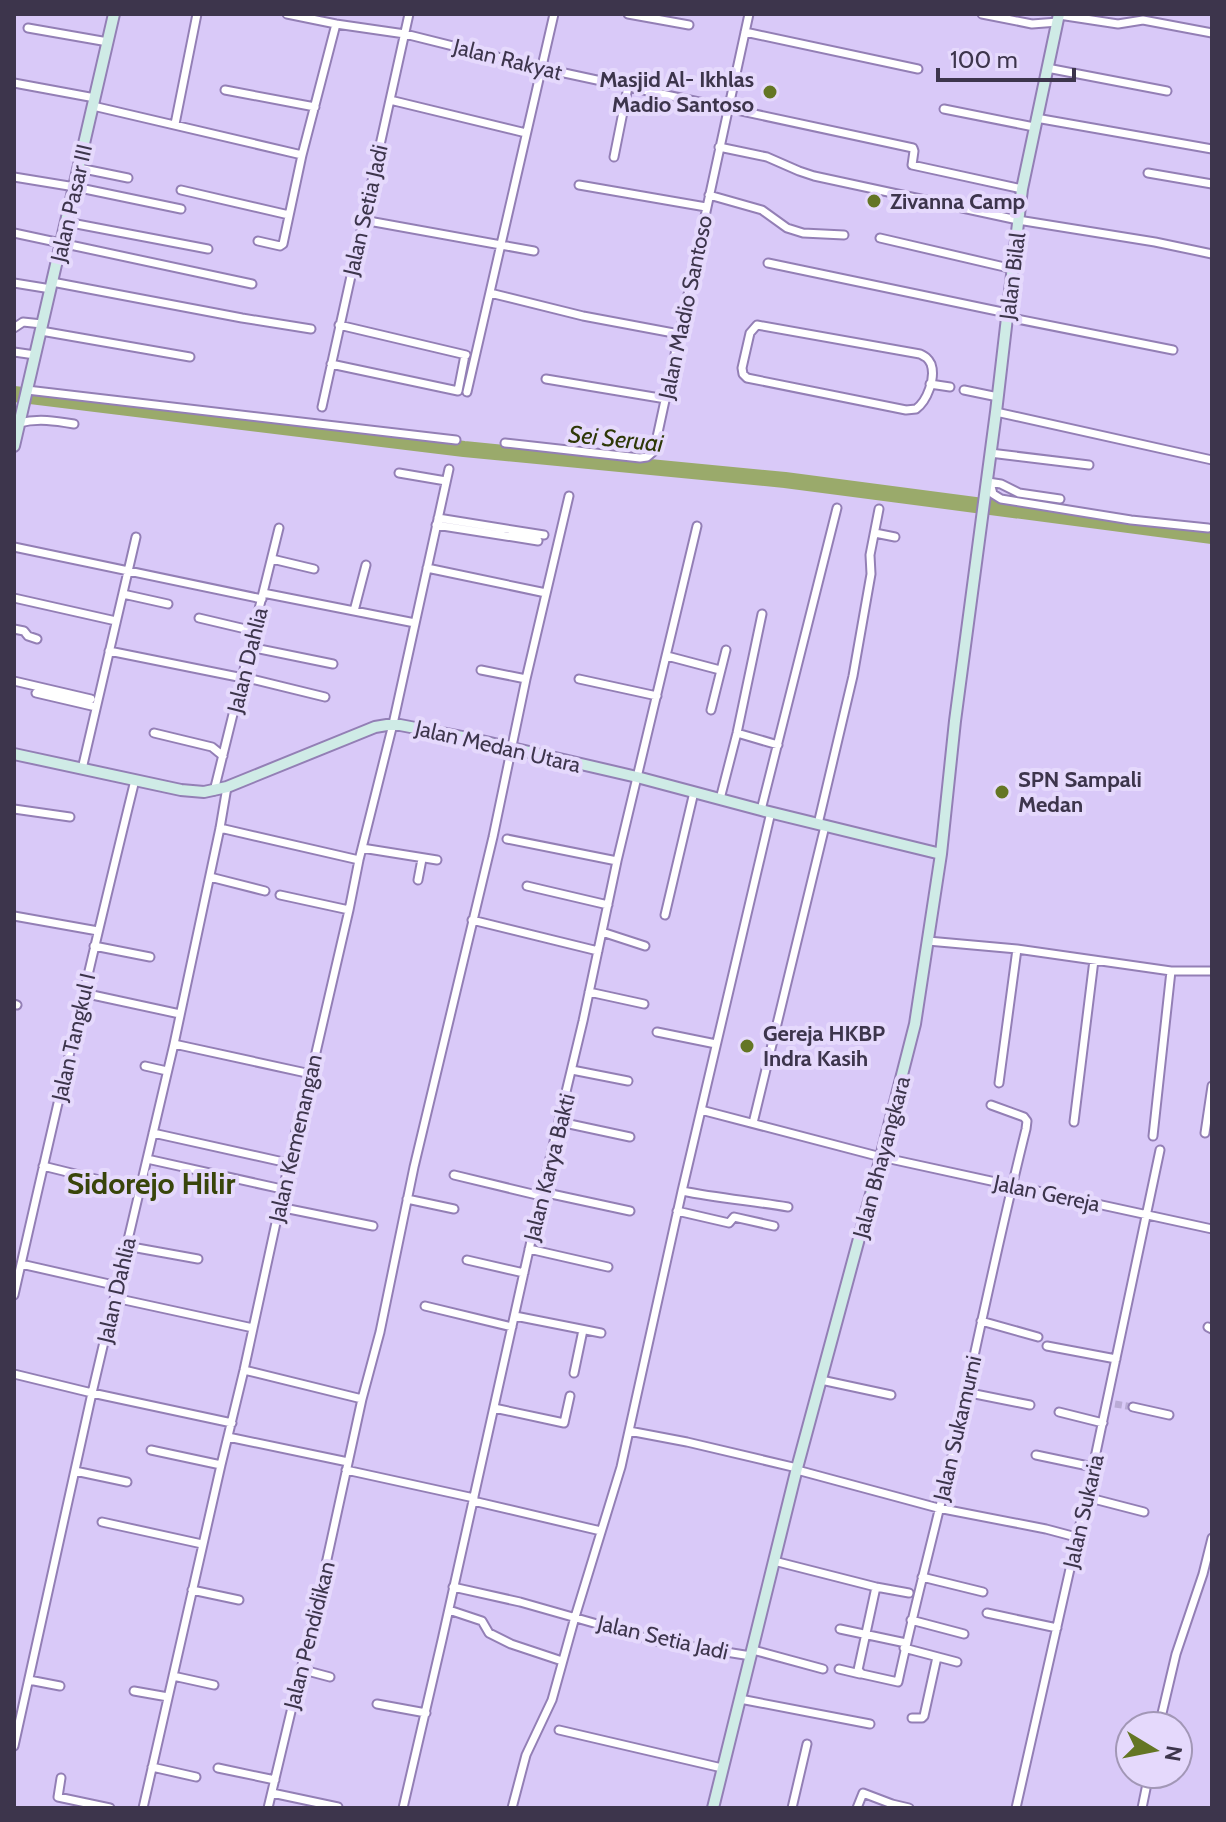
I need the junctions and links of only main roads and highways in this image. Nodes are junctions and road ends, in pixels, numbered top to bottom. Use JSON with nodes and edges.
{"nodes":[{"id":1,"x":114,"y":14,"type":"edge"},
{"id":2,"x":1059,"y":17,"type":"edge"},
{"id":3,"x":14,"y":446,"type":"edge"},
{"id":4,"x":987,"y":486,"type":"joint"},
{"id":5,"x":14,"y":754,"type":"edge"},
{"id":6,"x":941,"y":854,"type":"junction"},
{"id":7,"x":713,"y":1808,"type":"edge"}],
"edges":[{"from":1,"to":3,"type":"main road","name":"Jalan Pasar III"},
{"from":2,"to":4,"type":"main road","name":"Jalan Bilal"},
{"from":4,"to":6,"type":"main road","name":"Jalan Bhayangkara"},
{"from":5,"to":6,"type":"main road","name":"Jalan Medan Utara"},
{"from":6,"to":7,"type":"main road","name":"Jalan Bhayangkara"}]}
